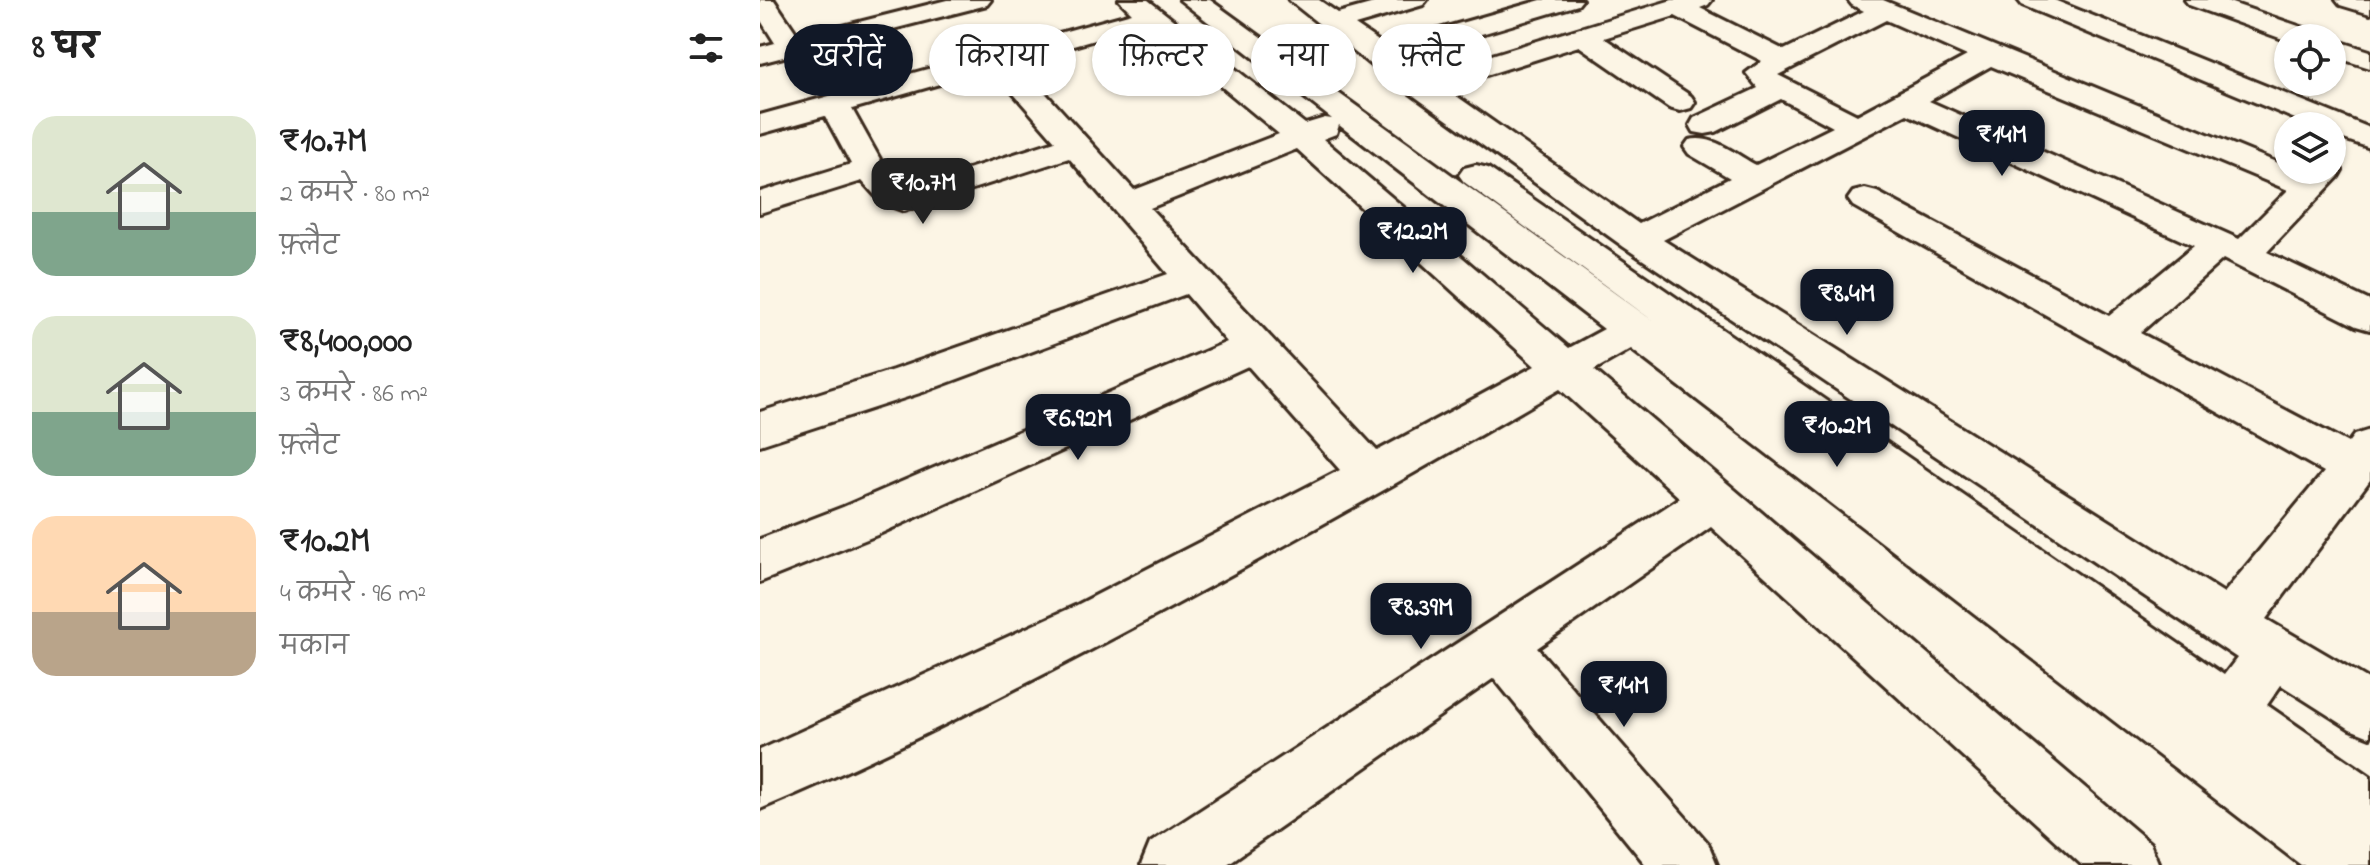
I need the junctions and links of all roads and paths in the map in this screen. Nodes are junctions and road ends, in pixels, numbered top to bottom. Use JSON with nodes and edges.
{"nodes":[{"id":1,"x":761,"y":0,"type":"edge"},
{"id":2,"x":978,"y":0,"type":"edge"},
{"id":3,"x":1414,"y":0,"type":"edge"},
{"id":4,"x":1569,"y":0,"type":"edge"},
{"id":5,"x":2031,"y":0,"type":"edge"},
{"id":6,"x":2198,"y":0,"type":"edge"},
{"id":7,"x":2349,"y":0,"type":"edge"},
{"id":8,"x":1688,"y":3,"type":"edge"},
{"id":9,"x":1873,"y":3,"type":"edge"},
{"id":10,"x":945,"y":4,"type":"edge"},
{"id":11,"x":2370,"y":6,"type":"edge"},
{"id":12,"x":1142,"y":8,"type":"edge"},
{"id":13,"x":1227,"y":11,"type":"edge"},
{"id":14,"x":1313,"y":15,"type":"edge"},
{"id":15,"x":874,"y":24,"type":"edge"},
{"id":16,"x":1487,"y":24,"type":"edge"},
{"id":17,"x":2274,"y":27,"type":"edge"},
{"id":18,"x":1076,"y":32,"type":"edge"},
{"id":19,"x":784,"y":35,"type":"edge"},
{"id":20,"x":1582,"y":36,"type":"junction"},
{"id":21,"x":784,"y":49,"type":"edge"},
{"id":22,"x":2346,"y":52,"type":"edge"},
{"id":23,"x":1372,"y":53,"type":"edge"},
{"id":24,"x":760,"y":55,"type":"edge"},
{"id":25,"x":1989,"y":55,"type":"junction"},
{"id":26,"x":2370,"y":60,"type":"edge"},
{"id":27,"x":1492,"y":64,"type":"edge"},
{"id":28,"x":1781,"y":74,"type":"junction"},
{"id":29,"x":929,"y":78,"type":"edge"},
{"id":30,"x":1032,"y":96,"type":"edge"},
{"id":31,"x":1439,"y":96,"type":"edge"},
{"id":32,"x":1680,"y":102,"type":"dead end"},
{"id":33,"x":1906,"y":102,"type":"junction"},
{"id":34,"x":834,"y":104,"type":"junction"},
{"id":35,"x":760,"y":125,"type":"edge"},
{"id":36,"x":1377,"y":126,"type":"junction"},
{"id":37,"x":1857,"y":127,"type":"junction"},
{"id":38,"x":1301,"y":136,"type":"junction"},
{"id":39,"x":2366,"y":137,"type":"edge"},
{"id":40,"x":1076,"y":145,"type":"junction"},
{"id":41,"x":2346,"y":154,"type":"edge"},
{"id":42,"x":2274,"y":157,"type":"edge"},
{"id":43,"x":871,"y":168,"type":"junction"},
{"id":44,"x":1754,"y":178,"type":"junction"},
{"id":45,"x":2310,"y":184,"type":"edge"},
{"id":46,"x":1865,"y":199,"type":"dead end"},
{"id":47,"x":760,"y":203,"type":"edge"},
{"id":48,"x":1130,"y":204,"type":"junction"},
{"id":49,"x":1637,"y":239,"type":"junction"},
{"id":50,"x":2231,"y":250,"type":"junction"},
{"id":51,"x":1194,"y":278,"type":"junction"},
{"id":52,"x":2370,"y":317,"type":"edge"},
{"id":53,"x":1633,"y":330,"type":"junction"},
{"id":54,"x":2112,"y":335,"type":"junction"},
{"id":55,"x":1254,"y":347,"type":"junction"},
{"id":56,"x":1564,"y":368,"type":"junction"},
{"id":57,"x":760,"y":429,"type":"edge"},
{"id":58,"x":1817,"y":442,"type":"junction"},
{"id":59,"x":2362,"y":457,"type":"edge"},
{"id":60,"x":1371,"y":474,"type":"junction"},
{"id":61,"x":1713,"y":501,"type":"junction"},
{"id":62,"x":760,"y":561,"type":"edge"},
{"id":63,"x":2252,"y":638,"type":"junction"},
{"id":64,"x":1500,"y":645,"type":"junction"},
{"id":65,"x":2370,"y":710,"type":"edge"},
{"id":66,"x":2230,"y":712,"type":"junction"},
{"id":67,"x":760,"y":780,"type":"edge"},
{"id":68,"x":2370,"y":812,"type":"edge"},
{"id":69,"x":1681,"y":863,"type":"edge"},
{"id":70,"x":1172,"y":865,"type":"edge"},
{"id":71,"x":2128,"y":865,"type":"edge"},
{"id":72,"x":2352,"y":865,"type":"edge"}],
"edges":[{"from":1,"to":19,"type":"street"},
{"from":2,"to":10,"type":"street"},
{"from":3,"to":14,"type":"street"},
{"from":4,"to":16,"type":"street"},
{"from":5,"to":39,"type":"street"},
{"from":6,"to":17,"type":"street"},
{"from":7,"to":11,"type":"street"},
{"from":8,"to":20,"type":"street"},
{"from":8,"to":28,"type":"street"},
{"from":9,"to":25,"type":"street"},
{"from":9,"to":28,"type":"street"},
{"from":10,"to":15,"type":"street"},
{"from":12,"to":18,"type":"street"},
{"from":12,"to":38,"type":"street"},
{"from":13,"to":36,"type":"street"},
{"from":14,"to":23,"type":"street"},
{"from":20,"to":27,"type":"street"},
{"from":20,"to":32,"type":"street"},
{"from":21,"to":24,"type":"street"},
{"from":22,"to":26,"type":"street"},
{"from":25,"to":33,"type":"street"},
{"from":25,"to":42,"type":"street"},
{"from":28,"to":37,"type":"street"},
{"from":28,"to":44,"type":"street"},
{"from":29,"to":34,"type":"street"},
{"from":30,"to":40,"type":"street"},
{"from":31,"to":49,"type":"street"},
{"from":33,"to":37,"type":"street"},
{"from":33,"to":50,"type":"street"},
{"from":34,"to":35,"type":"street"},
{"from":34,"to":43,"type":"street"},
{"from":36,"to":38,"type":"street"},
{"from":36,"to":53,"type":"street"},
{"from":36,"to":58,"type":"street"},
{"from":37,"to":44,"type":"street"},
{"from":38,"to":48,"type":"street"},
{"from":38,"to":56,"type":"street"},
{"from":39,"to":41,"type":"street"},
{"from":40,"to":43,"type":"street"},
{"from":40,"to":48,"type":"street"},
{"from":43,"to":47,"type":"street"},
{"from":44,"to":49,"type":"street"},
{"from":45,"to":50,"type":"street"},
{"from":46,"to":54,"type":"street"},
{"from":48,"to":51,"type":"street"},
{"from":49,"to":63,"type":"street"},
{"from":50,"to":52,"type":"street"},
{"from":50,"to":54,"type":"street"},
{"from":51,"to":55,"type":"street"},
{"from":51,"to":57,"type":"street"},
{"from":53,"to":56,"type":"street"},
{"from":53,"to":58,"type":"street"},
{"from":54,"to":59,"type":"street"},
{"from":55,"to":60,"type":"street"},
{"from":55,"to":62,"type":"street"},
{"from":56,"to":60,"type":"street"},
{"from":56,"to":61,"type":"street"},
{"from":58,"to":66,"type":"street"},
{"from":58,"to":72,"type":"street"},
{"from":59,"to":63,"type":"street"},
{"from":60,"to":67,"type":"street"},
{"from":61,"to":64,"type":"street"},
{"from":61,"to":71,"type":"street"},
{"from":63,"to":65,"type":"street"},
{"from":63,"to":66,"type":"street"},
{"from":64,"to":69,"type":"street"},
{"from":64,"to":70,"type":"street"},
{"from":66,"to":68,"type":"street"}]}
